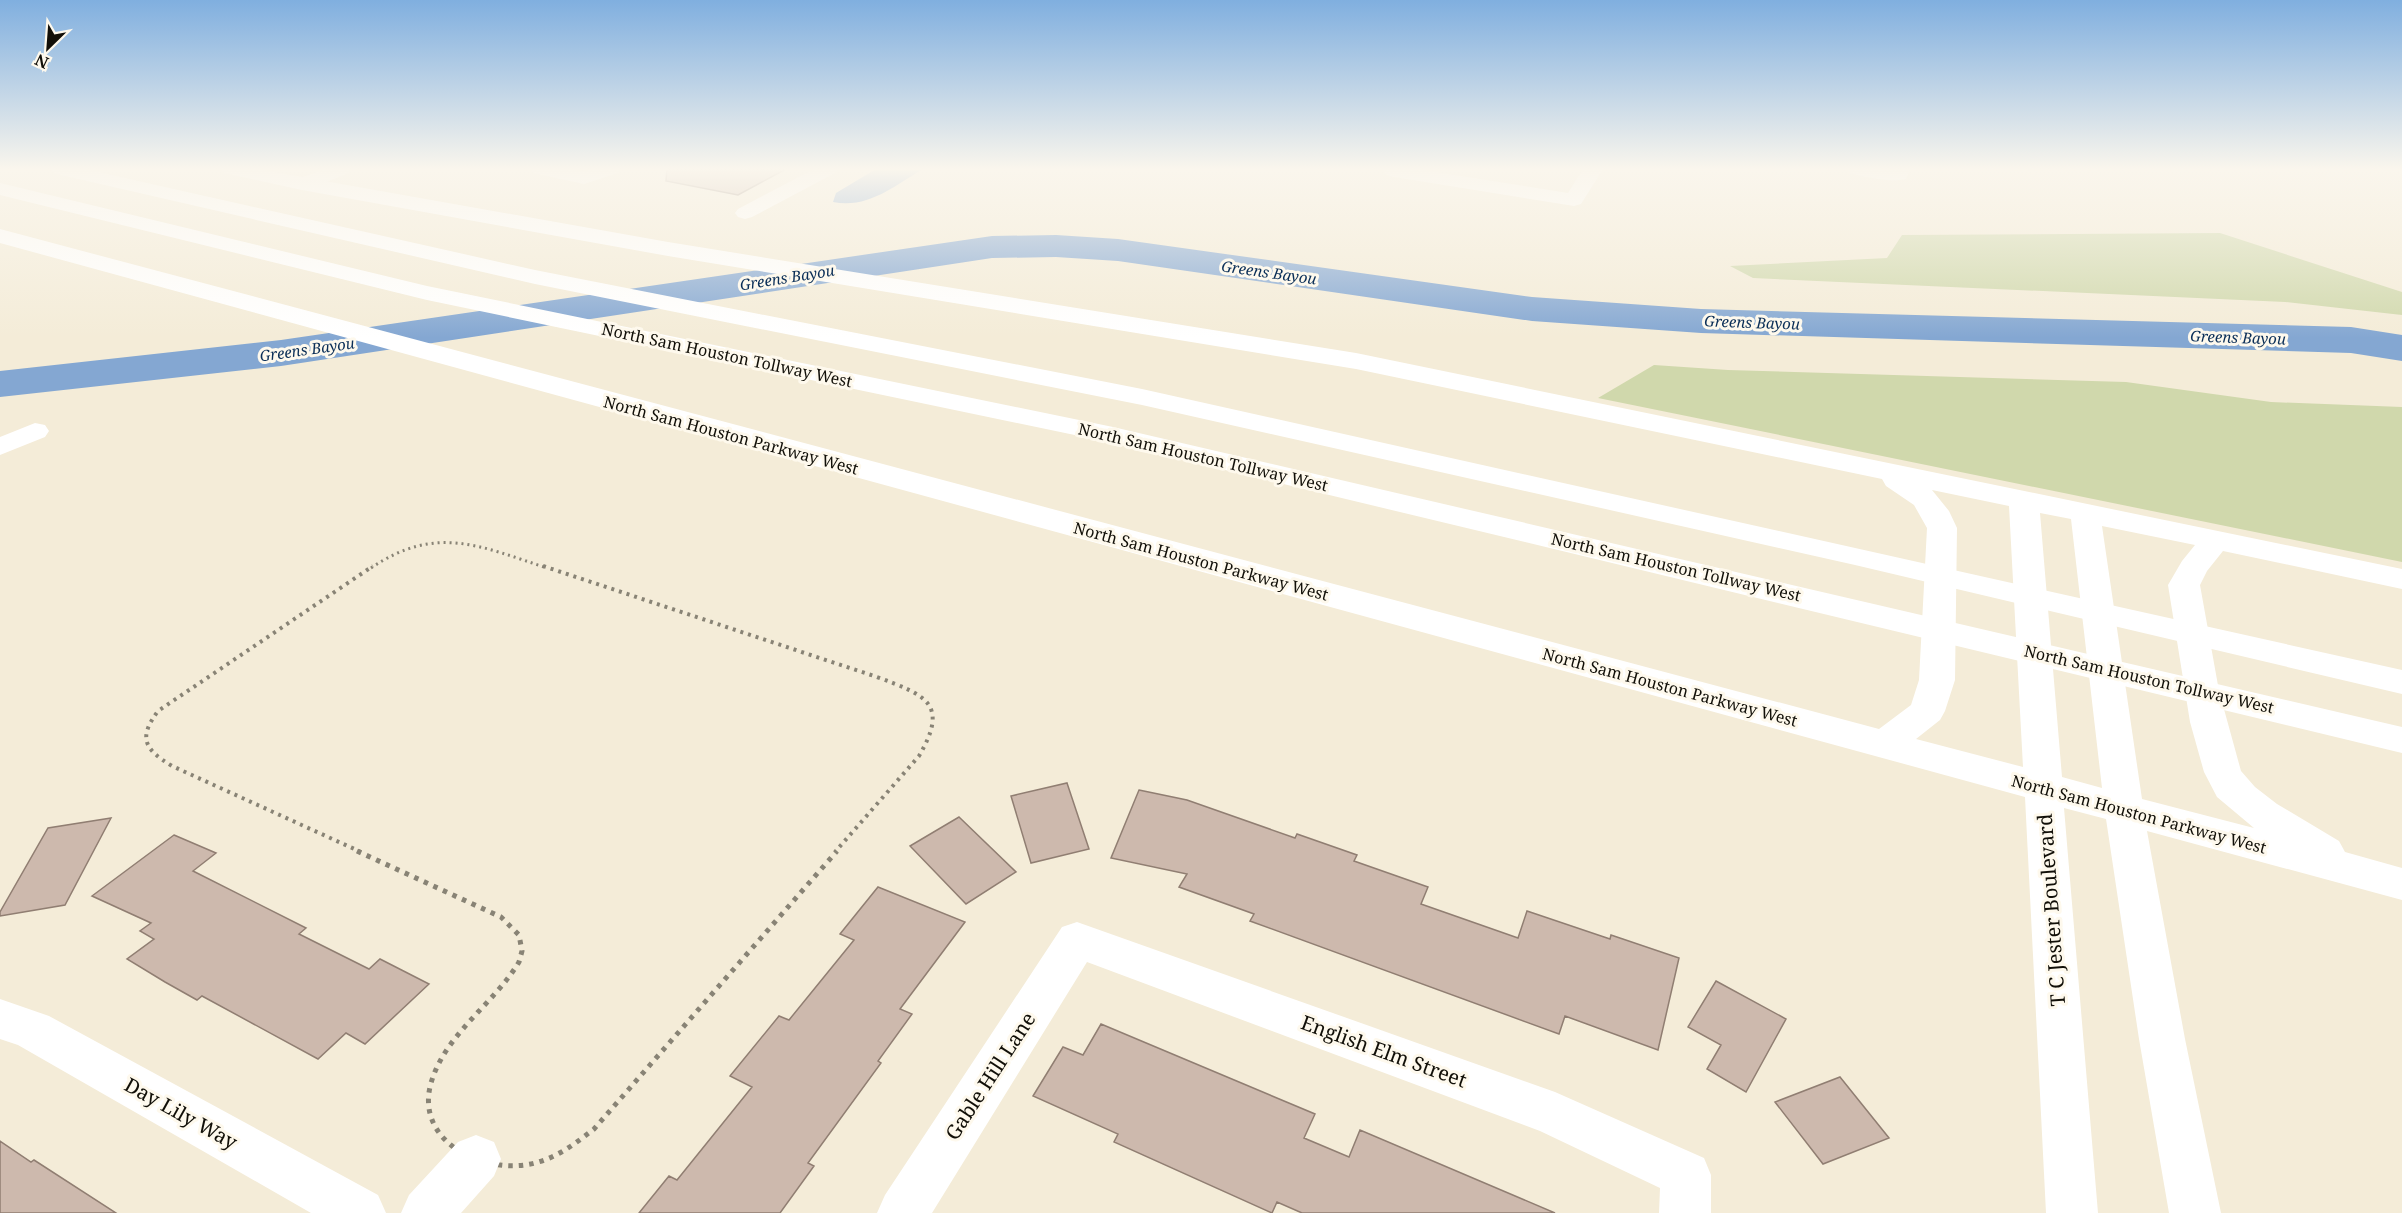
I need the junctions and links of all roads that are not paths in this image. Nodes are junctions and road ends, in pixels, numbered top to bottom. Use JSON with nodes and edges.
{"nodes":[{"id":1,"x":150,"y":226,"type":"edge"},
{"id":2,"x":308,"y":226,"type":"edge"},
{"id":3,"x":536,"y":226,"type":"edge"},
{"id":4,"x":0,"y":236,"type":"edge"},
{"id":5,"x":35,"y":431,"type":"dead end"},
{"id":6,"x":0,"y":447,"type":"edge"},
{"id":7,"x":1869,"y":468,"type":"junction"},
{"id":8,"x":2024,"y":500,"type":"junction"},
{"id":9,"x":2085,"y":513,"type":"junction"},
{"id":10,"x":2216,"y":540,"type":"junction"},
{"id":11,"x":2402,"y":579,"type":"edge"},
{"id":12,"x":2402,"y":682,"type":"edge"},
{"id":13,"x":2402,"y":740,"type":"edge"},
{"id":14,"x":1883,"y":745,"type":"junction"},
{"id":15,"x":2043,"y":788,"type":"junction"},
{"id":16,"x":2125,"y":810,"type":"junction"},
{"id":17,"x":2360,"y":873,"type":"junction"},
{"id":18,"x":2402,"y":884,"type":"edge"},
{"id":19,"x":1077,"y":940,"type":"joint"},
{"id":20,"x":0,"y":1020,"type":"edge"},
{"id":21,"x":476,"y":1159,"type":"road end"},
{"id":22,"x":1686,"y":1194,"type":"edge"},
{"id":23,"x":360,"y":1213,"type":"edge"},
{"id":24,"x":427,"y":1213,"type":"edge"},
{"id":25,"x":903,"y":1213,"type":"edge"},
{"id":26,"x":2072,"y":1213,"type":"edge"},
{"id":27,"x":2195,"y":1213,"type":"edge"}],
"edges":[{"from":1,"to":13,"type":"main road","name":"North Sam Houston Tollway West"},
{"from":2,"to":12,"type":"main road"},
{"from":3,"to":7,"type":"main road"},
{"from":4,"to":14,"type":"main road","name":"North Sam Houston Parkway West"},
{"from":5,"to":6,"type":"main road"},
{"from":7,"to":8,"type":"main road"},
{"from":7,"to":14,"type":"main road"},
{"from":8,"to":9,"type":"main road"},
{"from":8,"to":15,"type":"main road","name":"T C Jester Boulevard"},
{"from":9,"to":10,"type":"main road"},
{"from":9,"to":16,"type":"main road"},
{"from":10,"to":11,"type":"main road"},
{"from":10,"to":17,"type":"main road"},
{"from":14,"to":15,"type":"main road","name":"North Sam Houston Parkway West"},
{"from":15,"to":16,"type":"main road","name":"North Sam Houston Parkway West"},
{"from":15,"to":26,"type":"main road","name":"T C Jester Boulevard"},
{"from":16,"to":17,"type":"main road","name":"North Sam Houston Parkway West"},
{"from":16,"to":27,"type":"main road"},
{"from":17,"to":18,"type":"main road","name":"North Sam Houston Parkway West"},
{"from":19,"to":22,"type":"main road","name":"English Elm Street"},
{"from":19,"to":25,"type":"main road","name":"Gable Hill Lane"},
{"from":20,"to":23,"type":"main road","name":"Day Lily Way"},
{"from":21,"to":24,"type":"main road"}]}
